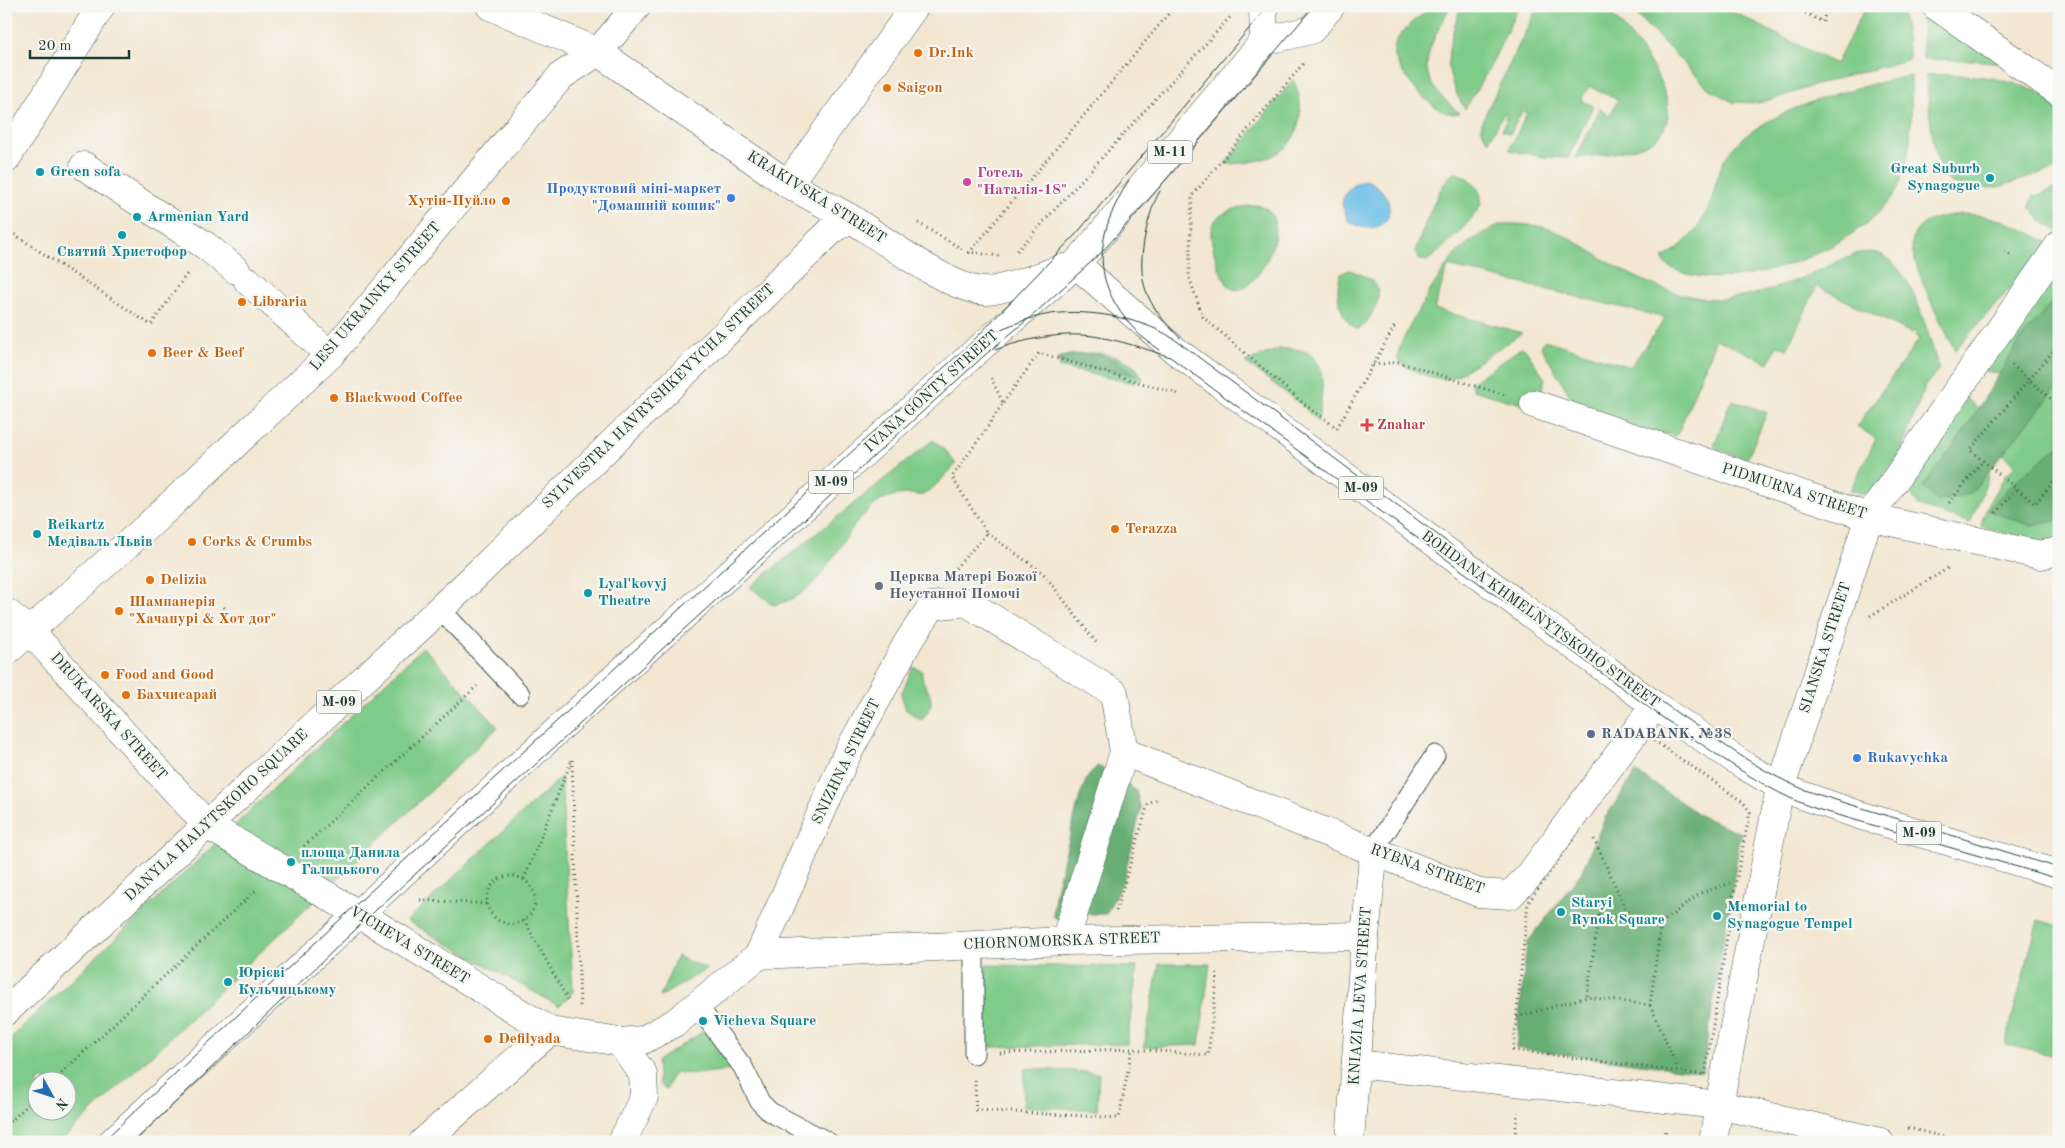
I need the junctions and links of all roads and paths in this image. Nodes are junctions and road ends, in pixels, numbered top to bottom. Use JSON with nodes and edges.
{"nodes":[{"id":1,"x":101,"y":6,"type":"edge"},
{"id":2,"x":490,"y":6,"type":"edge"},
{"id":3,"x":637,"y":6,"type":"edge"},
{"id":4,"x":915,"y":6,"type":"edge"},
{"id":5,"x":1175,"y":6,"type":"edge"},
{"id":6,"x":1263,"y":6,"type":"edge"},
{"id":7,"x":1331,"y":6,"type":"edge"},
{"id":8,"x":1792,"y":6,"type":"edge"},
{"id":9,"x":1827,"y":6,"type":"edge"},
{"id":10,"x":1936,"y":6,"type":"edge"},
{"id":11,"x":1232,"y":14,"type":"dead end"},
{"id":12,"x":1264,"y":41,"type":"junction"},
{"id":13,"x":598,"y":52,"type":"junction"},
{"id":14,"x":1298,"y":70,"type":"dead end"},
{"id":15,"x":2059,"y":92,"type":"edge"},
{"id":16,"x":6,"y":159,"type":"edge"},
{"id":17,"x":84,"y":166,"type":"dead end"},
{"id":18,"x":788,"y":184,"type":"junction"},
{"id":19,"x":850,"y":218,"type":"junction"},
{"id":20,"x":909,"y":218,"type":"dead end"},
{"id":21,"x":6,"y":229,"type":"edge"},
{"id":22,"x":2059,"y":245,"type":"edge"},
{"id":23,"x":206,"y":246,"type":"junction"},
{"id":24,"x":969,"y":253,"type":"junction"},
{"id":25,"x":1003,"y":256,"type":"dead end"},
{"id":26,"x":1011,"y":257,"type":"dead end"},
{"id":27,"x":1076,"y":264,"type":"junction"},
{"id":28,"x":951,"y":282,"type":"junction"},
{"id":29,"x":1396,"y":324,"type":"dead end"},
{"id":30,"x":2059,"y":344,"type":"edge"},
{"id":31,"x":330,"y":355,"type":"junction"},
{"id":32,"x":2008,"y":362,"type":"dead end"},
{"id":33,"x":1372,"y":365,"type":"junction"},
{"id":34,"x":988,"y":374,"type":"dead end"},
{"id":35,"x":2029,"y":380,"type":"junction"},
{"id":36,"x":1185,"y":396,"type":"dead end"},
{"id":37,"x":1003,"y":403,"type":"junction"},
{"id":38,"x":1534,"y":404,"type":"joint"},
{"id":39,"x":2059,"y":406,"type":"edge"},
{"id":40,"x":1337,"y":428,"type":"junction"},
{"id":41,"x":1342,"y":439,"type":"dead end"},
{"id":42,"x":1983,"y":461,"type":"junction"},
{"id":43,"x":2059,"y":475,"type":"edge"},
{"id":44,"x":2016,"y":488,"type":"junction"},
{"id":45,"x":1948,"y":504,"type":"dead end"},
{"id":46,"x":1869,"y":517,"type":"junction"},
{"id":47,"x":1992,"y":518,"type":"dead end"},
{"id":48,"x":987,"y":534,"type":"junction"},
{"id":49,"x":2059,"y":551,"type":"edge"},
{"id":50,"x":1953,"y":565,"type":"dead end"},
{"id":51,"x":948,"y":577,"type":"dead end"},
{"id":52,"x":471,"y":580,"type":"joint"},
{"id":53,"x":224,"y":607,"type":"dead end"},
{"id":54,"x":440,"y":609,"type":"junction"},
{"id":55,"x":6,"y":612,"type":"edge"},
{"id":56,"x":1868,"y":617,"type":"dead end"},
{"id":57,"x":235,"y":619,"type":"dead end"},
{"id":58,"x":30,"y":631,"type":"junction"},
{"id":59,"x":1098,"y":646,"type":"dead end"},
{"id":60,"x":6,"y":652,"type":"edge"},
{"id":61,"x":496,"y":668,"type":"junction"},
{"id":62,"x":520,"y":694,"type":"dead end"},
{"id":63,"x":1654,"y":705,"type":"junction"},
{"id":64,"x":1646,"y":735,"type":"dead end"},
{"id":65,"x":1124,"y":752,"type":"junction"},
{"id":66,"x":1435,"y":755,"type":"dead end"},
{"id":67,"x":1781,"y":787,"type":"junction"},
{"id":68,"x":1726,"y":790,"type":"dead end"},
{"id":69,"x":1164,"y":798,"type":"dead end"},
{"id":70,"x":207,"y":825,"type":"junction"},
{"id":71,"x":303,"y":847,"type":"dead end"},
{"id":72,"x":1374,"y":850,"type":"junction"},
{"id":73,"x":1602,"y":860,"type":"dead end"},
{"id":74,"x":2059,"y":874,"type":"edge"},
{"id":75,"x":524,"y":879,"type":"junction"},
{"id":76,"x":1736,"y":881,"type":"junction"},
{"id":77,"x":260,"y":886,"type":"dead end"},
{"id":78,"x":419,"y":900,"type":"dead end"},
{"id":79,"x":487,"y":904,"type":"junction"},
{"id":80,"x":358,"y":914,"type":"junction"},
{"id":81,"x":1114,"y":915,"type":"dead end"},
{"id":82,"x":1630,"y":919,"type":"junction"},
{"id":83,"x":524,"y":920,"type":"junction"},
{"id":84,"x":1660,"y":924,"type":"junction"},
{"id":85,"x":1365,"y":936,"type":"junction"},
{"id":86,"x":1221,"y":938,"type":"junction"},
{"id":87,"x":1065,"y":941,"type":"junction"},
{"id":88,"x":974,"y":945,"type":"junction"},
{"id":89,"x":759,"y":955,"type":"junction"},
{"id":90,"x":1588,"y":997,"type":"junction"},
{"id":91,"x":697,"y":1005,"type":"junction"},
{"id":92,"x":1650,"y":1005,"type":"junction"},
{"id":93,"x":571,"y":1007,"type":"dead end"},
{"id":94,"x":6,"y":1011,"type":"edge"},
{"id":95,"x":580,"y":1014,"type":"dead end"},
{"id":96,"x":1517,"y":1017,"type":"junction"},
{"id":97,"x":550,"y":1031,"type":"junction"},
{"id":98,"x":620,"y":1042,"type":"junction"},
{"id":99,"x":1132,"y":1049,"type":"junction"},
{"id":100,"x":974,"y":1054,"type":"junction"},
{"id":101,"x":1356,"y":1064,"type":"junction"},
{"id":102,"x":65,"y":1070,"type":"edge"},
{"id":103,"x":1679,"y":1072,"type":"junction"},
{"id":104,"x":28,"y":1105,"type":"edge"},
{"id":105,"x":1719,"y":1105,"type":"junction"},
{"id":106,"x":1519,"y":1107,"type":"dead end"},
{"id":107,"x":6,"y":1125,"type":"edge"},
{"id":108,"x":112,"y":1142,"type":"edge"},
{"id":109,"x":423,"y":1142,"type":"edge"},
{"id":110,"x":622,"y":1142,"type":"edge"},
{"id":111,"x":828,"y":1142,"type":"edge"},
{"id":112,"x":1350,"y":1142,"type":"edge"},
{"id":113,"x":1514,"y":1142,"type":"edge"},
{"id":114,"x":1713,"y":1142,"type":"edge"},
{"id":115,"x":1880,"y":1142,"type":"edge"}],
"edges":[{"from":1,"to":16,"type":"street"},
{"from":2,"to":13,"type":"street","name":"KRAKIVSKA STREET"},
{"from":3,"to":13,"type":"street","name":"LESI UKRAINKY STREET"},
{"from":4,"to":18,"type":"street"},
{"from":5,"to":24,"type":"path"},
{"from":6,"to":12,"type":"street"},
{"from":7,"to":12,"type":"street"},
{"from":8,"to":9,"type":"path"},
{"from":10,"to":15,"type":"street"},
{"from":11,"to":26,"type":"path"},
{"from":12,"to":27,"type":"street","number":"М-11"},
{"from":13,"to":18,"type":"street","name":"KRAKIVSKA STREET"},
{"from":13,"to":31,"type":"street","name":"LESI UKRAINKY STREET"},
{"from":14,"to":40,"type":"path"},
{"from":17,"to":23,"type":"street"},
{"from":18,"to":19,"type":"street","name":"KRAKIVSKA STREET"},
{"from":19,"to":28,"type":"street","name":"KRAKIVSKA STREET"},
{"from":19,"to":52,"type":"street","name":"SYLVESTRA HAVRYSHKEVYCHA STREET","number":"М-09"},
{"from":20,"to":24,"type":"path"},
{"from":21,"to":23,"type":"path"},
{"from":22,"to":46,"type":"street","name":"SIANSKA STREET"},
{"from":23,"to":31,"type":"street"},
{"from":24,"to":25,"type":"path"},
{"from":24,"to":28,"type":"path"},
{"from":27,"to":28,"type":"street","name":"KRAKIVSKA STREET"},
{"from":27,"to":63,"type":"street","name":"BOHDANA KHMELNYTSKOHO STREET","number":"М-09"},
{"from":27,"to":80,"type":"street","name":"IVANA GONTY STREET","number":"М-09"},
{"from":29,"to":33,"type":"path"},
{"from":30,"to":35,"type":"path"},
{"from":31,"to":58,"type":"street","name":"LESI UKRAINKY STREET"},
{"from":32,"to":35,"type":"path"},
{"from":33,"to":38,"type":"path"},
{"from":33,"to":40,"type":"path"},
{"from":34,"to":37,"type":"path"},
{"from":35,"to":39,"type":"path"},
{"from":35,"to":42,"type":"path"},
{"from":36,"to":37,"type":"path"},
{"from":37,"to":48,"type":"path"},
{"from":38,"to":46,"type":"street","name":"PIDMURNA STREET"},
{"from":40,"to":41,"type":"path"},
{"from":42,"to":44,"type":"path"},
{"from":42,"to":45,"type":"path"},
{"from":43,"to":44,"type":"path"},
{"from":44,"to":47,"type":"path"},
{"from":46,"to":49,"type":"street","name":"PIDMURNA STREET"},
{"from":46,"to":67,"type":"street","name":"SIANSKA STREET"},
{"from":48,"to":51,"type":"path"},
{"from":48,"to":59,"type":"path"},
{"from":50,"to":56,"type":"path"},
{"from":52,"to":54,"type":"street","name":"DANYLA HALYTSKOHO SQUARE","number":"М-09"},
{"from":53,"to":57,"type":"path"},
{"from":54,"to":61,"type":"lane"},
{"from":54,"to":70,"type":"street","name":"DANYLA HALYTSKOHO SQUARE","number":"М-09"},
{"from":55,"to":58,"type":"street","name":"DRUKARSKA STREET"},
{"from":58,"to":60,"type":"street","name":"LESI UKRAINKY STREET"},
{"from":58,"to":70,"type":"street","name":"DRUKARSKA STREET"},
{"from":61,"to":62,"type":"lane"},
{"from":61,"to":71,"type":"path"},
{"from":63,"to":67,"type":"street","name":"BOHDANA KHMELNYTSKOHO STREET","number":"М-09"},
{"from":63,"to":72,"type":"street","name":"RYBNA STREET"},
{"from":64,"to":96,"type":"path"},
{"from":65,"to":72,"type":"street","name":"RYBNA STREET"},
{"from":65,"to":87,"type":"street"},
{"from":65,"to":89,"type":"street","name":"SNIZHNA STREET"},
{"from":66,"to":72,"type":"lane"},
{"from":67,"to":74,"type":"street","name":"BOHDANA KHMELNYTSKOHO STREET","number":"М-09"},
{"from":67,"to":105,"type":"street","name":"SIANSKA STREET"},
{"from":68,"to":76,"type":"path"},
{"from":69,"to":81,"type":"path"},
{"from":70,"to":80,"type":"street","name":"VICHEVA STREET"},
{"from":70,"to":94,"type":"street","name":"DANYLA HALYTSKOHO SQUARE","number":"М-09"},
{"from":72,"to":85,"type":"street","name":"KNIAZIA LEVA STREET"},
{"from":73,"to":82,"type":"path"},
{"from":75,"to":79,"type":"path"},
{"from":75,"to":83,"type":"path"},
{"from":75,"to":95,"type":"path"},
{"from":76,"to":84,"type":"path"},
{"from":76,"to":103,"type":"path"},
{"from":77,"to":102,"type":"path"},
{"from":78,"to":79,"type":"path"},
{"from":79,"to":83,"type":"path"},
{"from":80,"to":97,"type":"street","name":"VICHEVA STREET"},
{"from":80,"to":108,"type":"street","number":"М-09"},
{"from":82,"to":84,"type":"path"},
{"from":82,"to":90,"type":"path"},
{"from":83,"to":93,"type":"path"},
{"from":84,"to":92,"type":"path"},
{"from":85,"to":86,"type":"street","name":"CHORNOMORSKA STREET"},
{"from":85,"to":101,"type":"street","name":"KNIAZIA LEVA STREET"},
{"from":86,"to":87,"type":"street","name":"CHORNOMORSKA STREET"},
{"from":86,"to":99,"type":"path"},
{"from":87,"to":88,"type":"street","name":"CHORNOMORSKA STREET"},
{"from":88,"to":89,"type":"street","name":"CHORNOMORSKA STREET"},
{"from":88,"to":100,"type":"lane"},
{"from":89,"to":91,"type":"street"},
{"from":90,"to":92,"type":"path"},
{"from":90,"to":96,"type":"path"},
{"from":91,"to":98,"type":"street"},
{"from":91,"to":111,"type":"lane"},
{"from":92,"to":103,"type":"path"},
{"from":96,"to":103,"type":"path"},
{"from":97,"to":98,"type":"street","name":"VICHEVA STREET"},
{"from":97,"to":109,"type":"street"},
{"from":98,"to":110,"type":"street"},
{"from":99,"to":100,"type":"path"},
{"from":99,"to":100,"type":"path"},
{"from":101,"to":105,"type":"street"},
{"from":101,"to":112,"type":"street","name":"KNIAZIA LEVA STREET"},
{"from":104,"to":107,"type":"path"},
{"from":105,"to":114,"type":"street","name":"SIANSKA STREET"},
{"from":105,"to":115,"type":"street"},
{"from":106,"to":113,"type":"path"}]}
